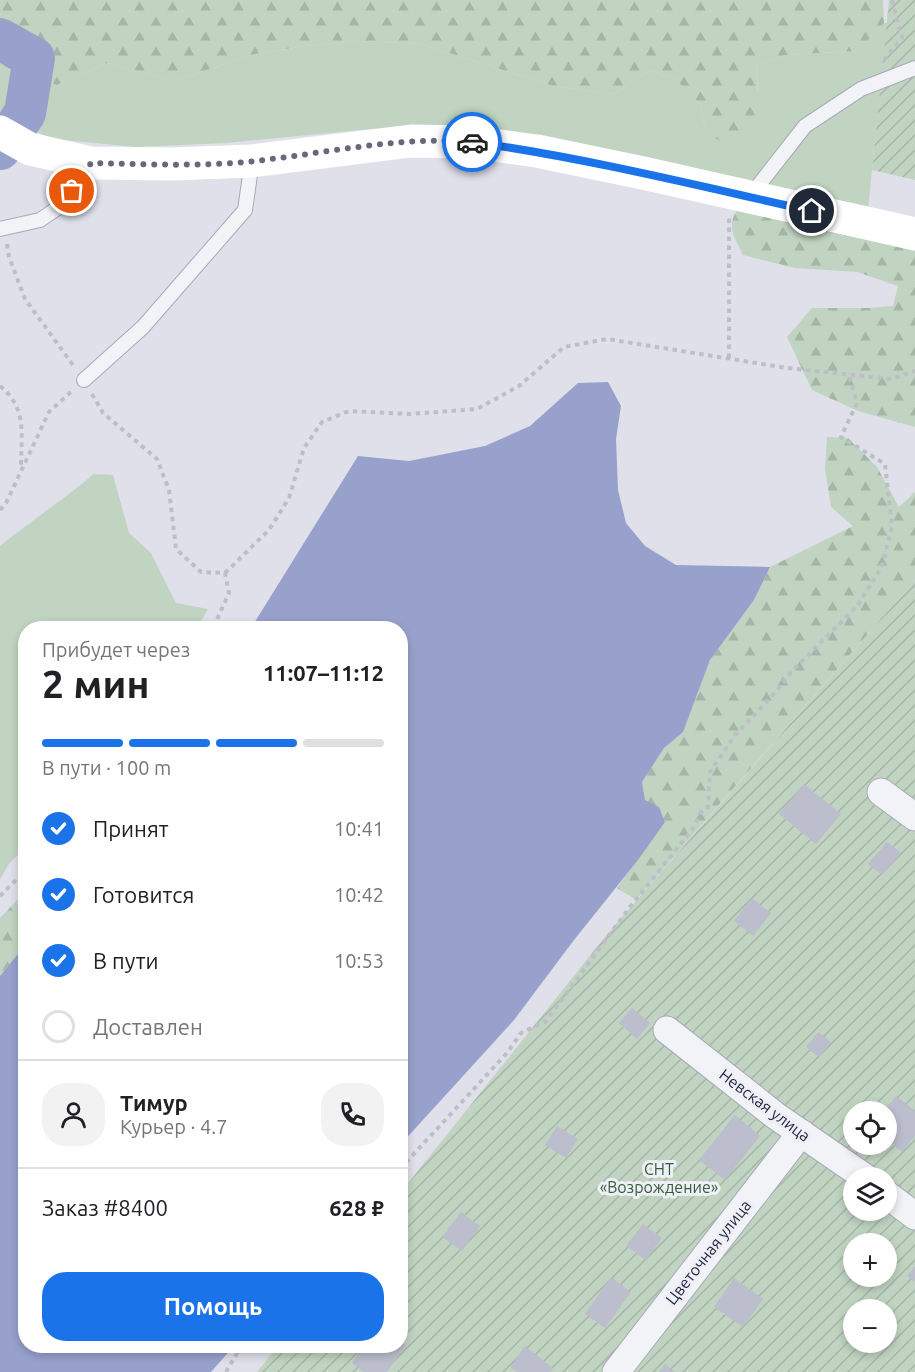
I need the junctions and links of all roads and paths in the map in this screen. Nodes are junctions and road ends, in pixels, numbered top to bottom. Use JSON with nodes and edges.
{"nodes":[{"id":1,"x":892,"y":0,"type":"edge"},
{"id":2,"x":915,"y":68,"type":"edge"},
{"id":3,"x":861,"y":89,"type":"junction"},
{"id":4,"x":0,"y":132,"type":"edge"},
{"id":5,"x":252,"y":161,"type":"junction"},
{"id":6,"x":91,"y":163,"type":"junction"},
{"id":7,"x":739,"y":194,"type":"junction"},
{"id":8,"x":2,"y":228,"type":"edge"},
{"id":9,"x":915,"y":234,"type":"edge"},
{"id":10,"x":729,"y":358,"type":"junction"},
{"id":11,"x":915,"y":371,"type":"edge"},
{"id":12,"x":849,"y":375,"type":"junction"},
{"id":13,"x":84,"y":380,"type":"junction"},
{"id":14,"x":0,"y":386,"type":"edge"},
{"id":15,"x":21,"y":472,"type":"junction"},
{"id":16,"x":0,"y":510,"type":"edge"},
{"id":17,"x":225,"y":573,"type":"junction"},
{"id":18,"x":216,"y":621,"type":"edge"},
{"id":19,"x":881,"y":792,"type":"dead end"},
{"id":20,"x":915,"y":817,"type":"edge"},
{"id":21,"x":18,"y":878,"type":"edge"},
{"id":22,"x":0,"y":896,"type":"edge"},
{"id":23,"x":667,"y":1030,"type":"dead end"},
{"id":24,"x":801,"y":1133,"type":"junction"},
{"id":25,"x":408,"y":1160,"type":"edge"},
{"id":26,"x":850,"y":1167,"type":"edge"},
{"id":27,"x":897,"y":1202,"type":"edge"},
{"id":28,"x":915,"y":1215,"type":"edge"},
{"id":29,"x":237,"y":1353,"type":"edge"},
{"id":30,"x":226,"y":1372,"type":"edge"},
{"id":31,"x":616,"y":1372,"type":"edge"}],
"edges":[{"from":1,"to":3,"type":"path"},
{"from":2,"to":3,"type":"lane"},
{"from":3,"to":7,"type":"lane"},
{"from":4,"to":6,"type":"street"},
{"from":5,"to":6,"type":"street"},
{"from":5,"to":7,"type":"street"},
{"from":5,"to":13,"type":"lane"},
{"from":6,"to":8,"type":"lane"},
{"from":7,"to":9,"type":"street"},
{"from":7,"to":10,"type":"path"},
{"from":8,"to":13,"type":"path"},
{"from":10,"to":12,"type":"path"},
{"from":10,"to":17,"type":"path"},
{"from":11,"to":12,"type":"path"},
{"from":12,"to":25,"type":"path"},
{"from":13,"to":15,"type":"path"},
{"from":13,"to":17,"type":"path"},
{"from":14,"to":15,"type":"path"},
{"from":15,"to":16,"type":"path"},
{"from":17,"to":18,"type":"path"},
{"from":19,"to":20,"type":"street"},
{"from":21,"to":22,"type":"path"},
{"from":23,"to":24,"type":"street","name":"Невская улица"},
{"from":24,"to":26,"type":"street","name":"Невская улица"},
{"from":24,"to":31,"type":"street","name":"Цветочная улица"},
{"from":27,"to":28,"type":"street"},
{"from":29,"to":30,"type":"path"}]}
